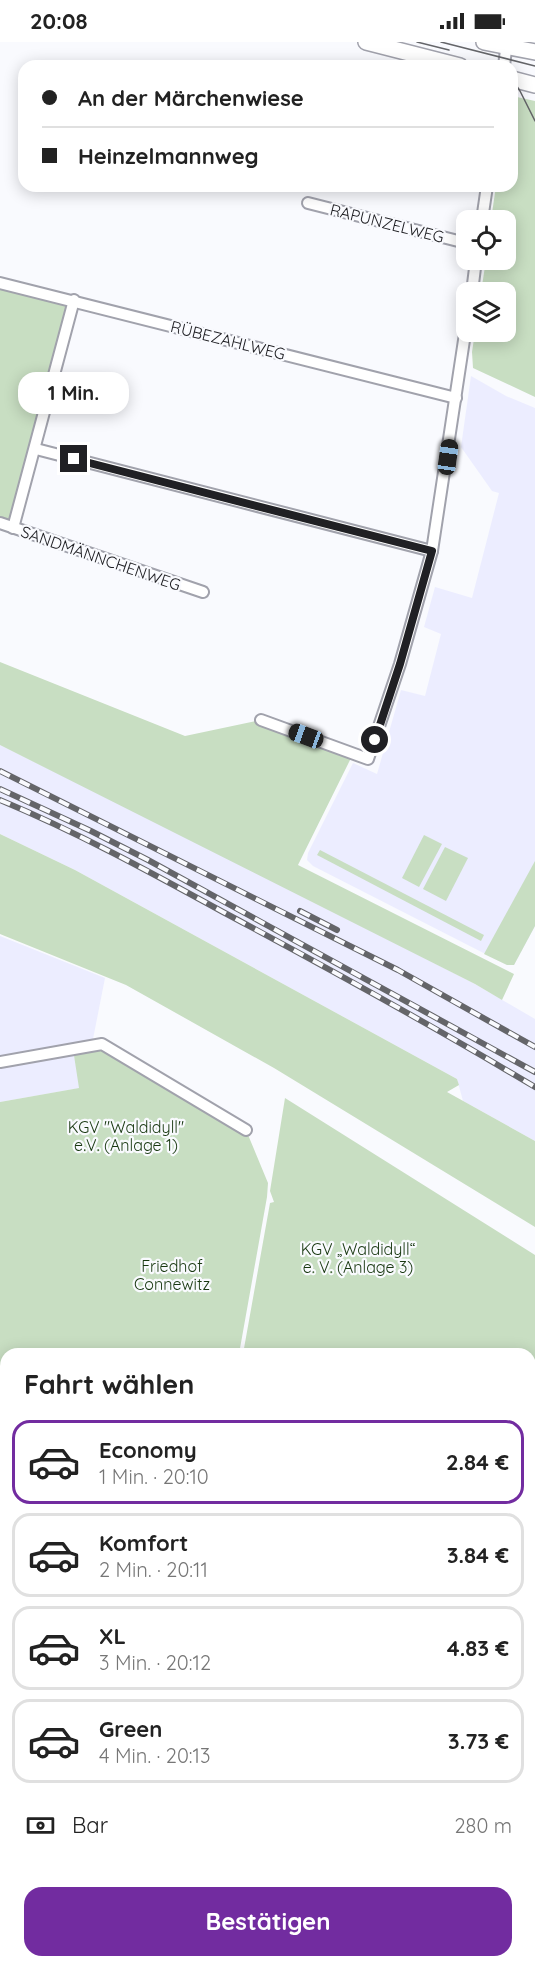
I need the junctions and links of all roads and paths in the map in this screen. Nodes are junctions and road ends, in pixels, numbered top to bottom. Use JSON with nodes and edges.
{"nodes":[{"id":1,"x":366,"y":42,"type":"edge"},
{"id":2,"x":484,"y":42,"type":"edge"},
{"id":3,"x":507,"y":44,"type":"edge"},
{"id":4,"x":535,"y":52,"type":"edge"},
{"id":5,"x":436,"y":60,"type":"edge"},
{"id":6,"x":505,"y":60,"type":"edge"},
{"id":7,"x":518,"y":81,"type":"edge"},
{"id":8,"x":535,"y":85,"type":"edge"},
{"id":9,"x":486,"y":192,"type":"edge"},
{"id":10,"x":308,"y":203,"type":"dead end"},
{"id":11,"x":483,"y":210,"type":"edge"},
{"id":12,"x":456,"y":240,"type":"edge"},
{"id":13,"x":0,"y":283,"type":"edge"},
{"id":14,"x":74,"y":300,"type":"junction"},
{"id":15,"x":464,"y":342,"type":"edge"},
{"id":16,"x":456,"y":398,"type":"junction"},
{"id":17,"x":36,"y":448,"type":"junction"},
{"id":18,"x":0,"y":523,"type":"edge"},
{"id":19,"x":13,"y":528,"type":"junction"},
{"id":20,"x":432,"y":551,"type":"junction"},
{"id":21,"x":203,"y":592,"type":"dead end"},
{"id":22,"x":261,"y":720,"type":"dead end"},
{"id":23,"x":0,"y":1062,"type":"edge"},
{"id":24,"x":246,"y":1130,"type":"dead end"}],
"edges":[{"from":1,"to":5,"type":"main road"},
{"from":2,"to":3,"type":"main road"},
{"from":3,"to":4,"type":"main road"},
{"from":3,"to":6,"type":"street"},
{"from":7,"to":8,"type":"main road"},
{"from":9,"to":11,"type":"street"},
{"from":10,"to":12,"type":"street","name":"RAPUNZELWEG"},
{"from":13,"to":14,"type":"street","name":"RÜBEZAHLWEG"},
{"from":14,"to":16,"type":"street","name":"RÜBEZAHLWEG"},
{"from":14,"to":17,"type":"street"},
{"from":15,"to":16,"type":"street"},
{"from":16,"to":20,"type":"street"},
{"from":17,"to":19,"type":"street"},
{"from":17,"to":20,"type":"street"},
{"from":18,"to":19,"type":"street","name":"SANDMÄNNCHENWEG"},
{"from":19,"to":21,"type":"street","name":"SANDMÄNNCHENWEG"},
{"from":20,"to":22,"type":"street"},
{"from":23,"to":24,"type":"street"}]}
